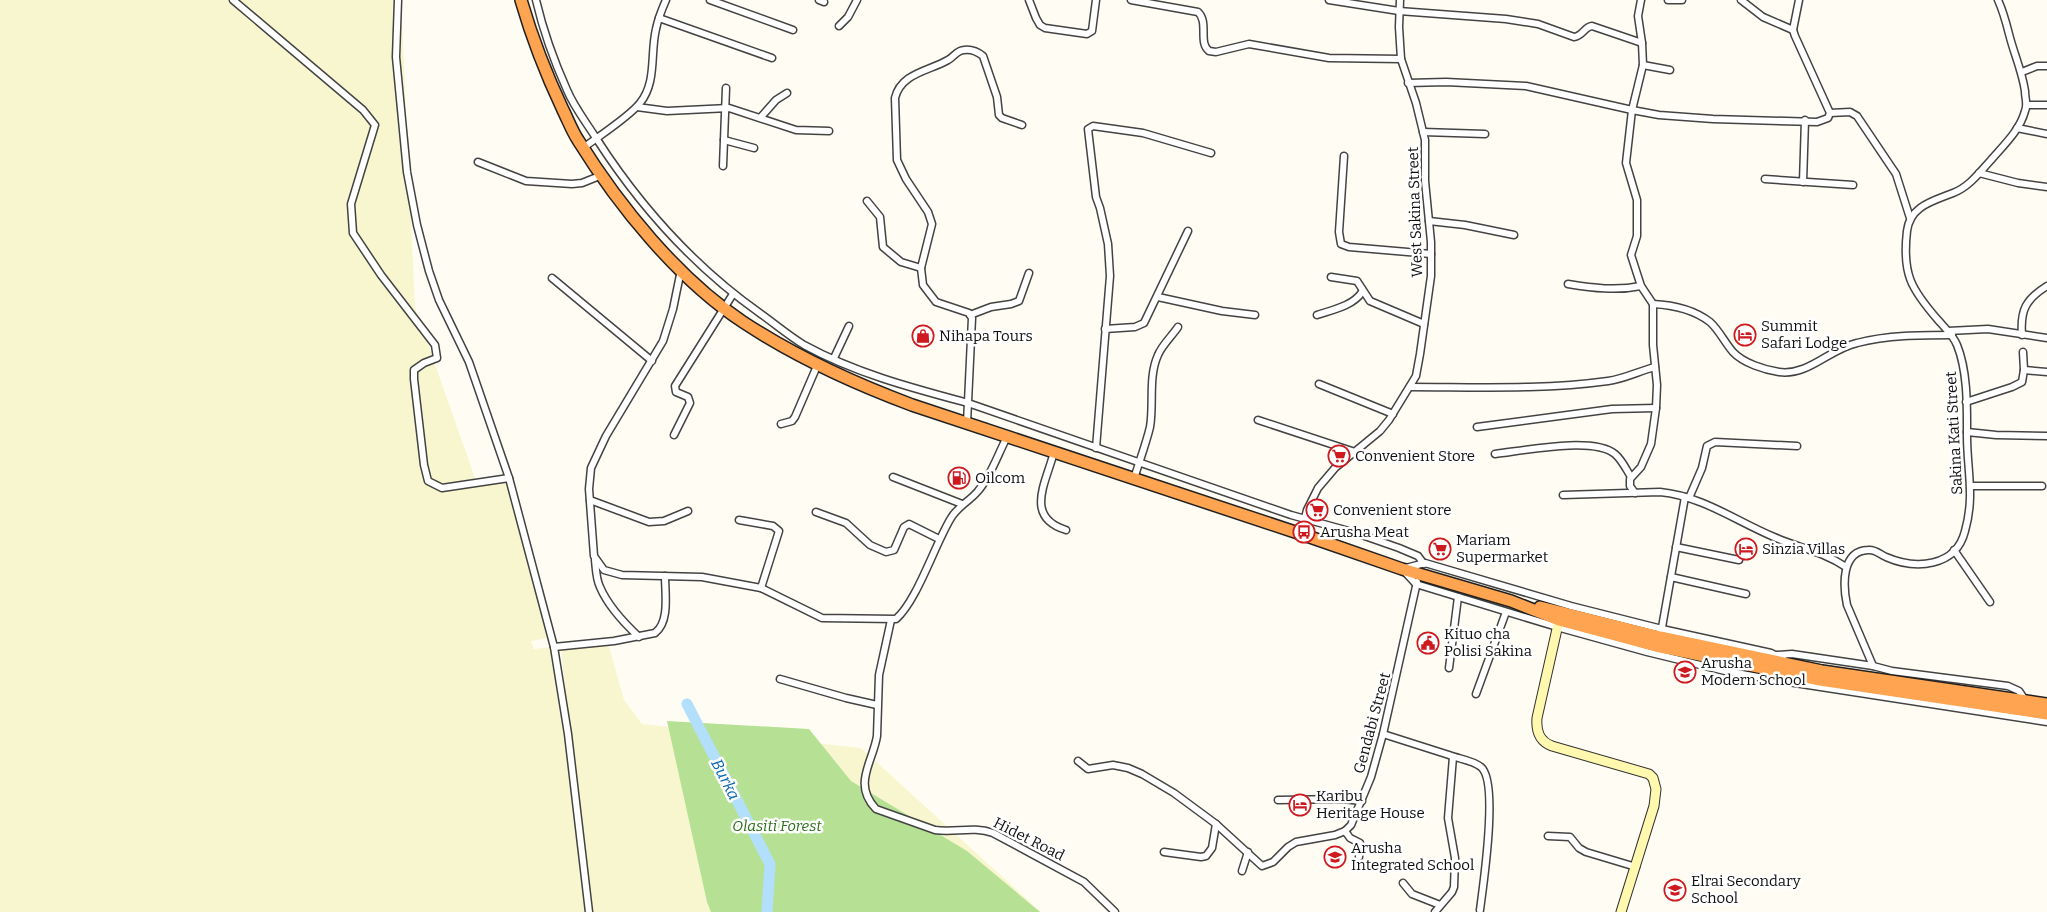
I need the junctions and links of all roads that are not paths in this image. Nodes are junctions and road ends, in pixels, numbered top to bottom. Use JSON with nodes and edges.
{"nodes":[{"id":1,"x":233,"y":0,"type":"edge"},
{"id":2,"x":398,"y":0,"type":"edge"},
{"id":3,"x":521,"y":0,"type":"edge"},
{"id":4,"x":536,"y":0,"type":"edge"},
{"id":5,"x":666,"y":0,"type":"edge"},
{"id":6,"x":710,"y":0,"type":"edge"},
{"id":7,"x":857,"y":0,"type":"edge"},
{"id":8,"x":1028,"y":0,"type":"edge"},
{"id":9,"x":1096,"y":0,"type":"edge"},
{"id":10,"x":1131,"y":0,"type":"edge"},
{"id":11,"x":1329,"y":0,"type":"edge"},
{"id":12,"x":1400,"y":0,"type":"edge"},
{"id":13,"x":1641,"y":0,"type":"edge"},
{"id":14,"x":1668,"y":0,"type":"edge"},
{"id":15,"x":1682,"y":0,"type":"edge"},
{"id":16,"x":1741,"y":0,"type":"edge"},
{"id":17,"x":1800,"y":0,"type":"edge"},
{"id":18,"x":1998,"y":0,"type":"edge"},
{"id":19,"x":1398,"y":11,"type":"junction"},
{"id":20,"x":660,"y":18,"type":"junction"},
{"id":21,"x":839,"y":26,"type":"dead end"},
{"id":22,"x":792,"y":30,"type":"dead end"},
{"id":23,"x":1794,"y":30,"type":"junction"},
{"id":24,"x":1642,"y":43,"type":"junction"},
{"id":25,"x":772,"y":58,"type":"dead end"},
{"id":26,"x":1401,"y":59,"type":"junction"},
{"id":27,"x":1643,"y":65,"type":"junction"},
{"id":28,"x":2047,"y":66,"type":"edge"},
{"id":29,"x":1670,"y":70,"type":"dead end"},
{"id":30,"x":2022,"y":72,"type":"junction"},
{"id":31,"x":1408,"y":83,"type":"junction"},
{"id":32,"x":726,"y":88,"type":"dead end"},
{"id":33,"x":787,"y":93,"type":"dead end"},
{"id":34,"x":2027,"y":105,"type":"junction"},
{"id":35,"x":2047,"y":106,"type":"edge"},
{"id":36,"x":637,"y":107,"type":"junction"},
{"id":37,"x":726,"y":108,"type":"junction"},
{"id":38,"x":1632,"y":110,"type":"junction"},
{"id":39,"x":1830,"y":113,"type":"junction"},
{"id":40,"x":761,"y":117,"type":"junction"},
{"id":41,"x":1805,"y":120,"type":"junction"},
{"id":42,"x":1022,"y":125,"type":"dead end"},
{"id":43,"x":2017,"y":128,"type":"junction"},
{"id":44,"x":829,"y":131,"type":"dead end"},
{"id":45,"x":1423,"y":132,"type":"junction"},
{"id":46,"x":1484,"y":134,"type":"dead end"},
{"id":47,"x":2047,"y":134,"type":"edge"},
{"id":48,"x":596,"y":138,"type":"junction"},
{"id":49,"x":724,"y":140,"type":"junction"},
{"id":50,"x":583,"y":148,"type":"junction"},
{"id":51,"x":754,"y":148,"type":"dead end"},
{"id":52,"x":1212,"y":153,"type":"dead end"},
{"id":53,"x":1344,"y":156,"type":"dead end"},
{"id":54,"x":478,"y":162,"type":"dead end"},
{"id":55,"x":723,"y":166,"type":"dead end"},
{"id":56,"x":1980,"y":173,"type":"junction"},
{"id":57,"x":602,"y":175,"type":"junction"},
{"id":58,"x":1765,"y":179,"type":"dead end"},
{"id":59,"x":1803,"y":182,"type":"junction"},
{"id":60,"x":1853,"y":185,"type":"dead end"},
{"id":61,"x":2047,"y":187,"type":"edge"},
{"id":62,"x":867,"y":201,"type":"dead end"},
{"id":63,"x":1910,"y":218,"type":"junction"},
{"id":64,"x":1429,"y":221,"type":"junction"},
{"id":65,"x":1188,"y":231,"type":"dead end"},
{"id":66,"x":1514,"y":235,"type":"dead end"},
{"id":67,"x":1431,"y":254,"type":"junction"},
{"id":68,"x":921,"y":268,"type":"junction"},
{"id":69,"x":681,"y":270,"type":"junction"},
{"id":70,"x":1030,"y":273,"type":"dead end"},
{"id":71,"x":1331,"y":277,"type":"dead end"},
{"id":72,"x":552,"y":278,"type":"dead end"},
{"id":73,"x":1568,"y":284,"type":"dead end"},
{"id":74,"x":1641,"y":286,"type":"junction"},
{"id":75,"x":2047,"y":286,"type":"edge"},
{"id":76,"x":1362,"y":292,"type":"junction"},
{"id":77,"x":733,"y":294,"type":"junction"},
{"id":78,"x":1158,"y":297,"type":"junction"},
{"id":79,"x":1652,"y":304,"type":"junction"},
{"id":80,"x":723,"y":307,"type":"junction"},
{"id":81,"x":970,"y":315,"type":"junction"},
{"id":82,"x":1255,"y":315,"type":"dead end"},
{"id":83,"x":1316,"y":315,"type":"dead end"},
{"id":84,"x":1424,"y":324,"type":"junction"},
{"id":85,"x":849,"y":326,"type":"dead end"},
{"id":86,"x":1178,"y":327,"type":"dead end"},
{"id":87,"x":1105,"y":329,"type":"junction"},
{"id":88,"x":1950,"y":333,"type":"junction"},
{"id":89,"x":2022,"y":335,"type":"junction"},
{"id":90,"x":2047,"y":338,"type":"edge"},
{"id":91,"x":2023,"y":352,"type":"dead end"},
{"id":92,"x":834,"y":358,"type":"junction"},
{"id":93,"x":652,"y":361,"type":"junction"},
{"id":94,"x":817,"y":366,"type":"junction"},
{"id":95,"x":1655,"y":367,"type":"junction"},
{"id":96,"x":2024,"y":370,"type":"junction"},
{"id":97,"x":2047,"y":372,"type":"edge"},
{"id":98,"x":1319,"y":384,"type":"dead end"},
{"id":99,"x":1410,"y":387,"type":"junction"},
{"id":100,"x":1966,"y":402,"type":"junction"},
{"id":101,"x":968,"y":403,"type":"junction"},
{"id":102,"x":1656,"y":408,"type":"junction"},
{"id":103,"x":1393,"y":414,"type":"junction"},
{"id":104,"x":1258,"y":420,"type":"dead end"},
{"id":105,"x":967,"y":423,"type":"junction"},
{"id":106,"x":781,"y":424,"type":"dead end"},
{"id":107,"x":1477,"y":427,"type":"dead end"},
{"id":108,"x":1968,"y":432,"type":"junction"},
{"id":109,"x":674,"y":435,"type":"dead end"},
{"id":110,"x":2047,"y":436,"type":"edge"},
{"id":111,"x":1008,"y":437,"type":"junction"},
{"id":112,"x":1797,"y":446,"type":"dead end"},
{"id":113,"x":1096,"y":448,"type":"junction"},
{"id":114,"x":1054,"y":452,"type":"junction"},
{"id":115,"x":1355,"y":452,"type":"junction"},
{"id":116,"x":1495,"y":454,"type":"dead end"},
{"id":117,"x":1139,"y":461,"type":"junction"},
{"id":118,"x":893,"y":477,"type":"dead end"},
{"id":119,"x":1630,"y":477,"type":"junction"},
{"id":120,"x":508,"y":478,"type":"junction"},
{"id":121,"x":1134,"y":479,"type":"junction"},
{"id":122,"x":1971,"y":486,"type":"junction"},
{"id":123,"x":2042,"y":486,"type":"dead end"},
{"id":124,"x":1635,"y":493,"type":"junction"},
{"id":125,"x":1564,"y":495,"type":"dead end"},
{"id":126,"x":1687,"y":497,"type":"junction"},
{"id":127,"x":590,"y":500,"type":"junction"},
{"id":128,"x":962,"y":504,"type":"junction"},
{"id":129,"x":688,"y":511,"type":"dead end"},
{"id":130,"x":816,"y":512,"type":"dead end"},
{"id":131,"x":1305,"y":519,"type":"junction"},
{"id":132,"x":739,"y":520,"type":"dead end"},
{"id":133,"x":1066,"y":530,"type":"dead end"},
{"id":134,"x":1301,"y":534,"type":"junction"},
{"id":135,"x":939,"y":539,"type":"junction"},
{"id":136,"x":1676,"y":547,"type":"junction"},
{"id":137,"x":1954,"y":550,"type":"junction"},
{"id":138,"x":594,"y":556,"type":"junction"},
{"id":139,"x":1739,"y":560,"type":"dead end"},
{"id":140,"x":1846,"y":567,"type":"junction"},
{"id":141,"x":1420,"y":574,"type":"junction"},
{"id":142,"x":666,"y":576,"type":"junction"},
{"id":143,"x":1671,"y":576,"type":"junction"},
{"id":144,"x":761,"y":588,"type":"junction"},
{"id":145,"x":1746,"y":594,"type":"dead end"},
{"id":146,"x":1458,"y":597,"type":"junction"},
{"id":147,"x":1990,"y":602,"type":"dead end"},
{"id":148,"x":1509,"y":607,"type":"junction"},
{"id":149,"x":1544,"y":611,"type":"junction"},
{"id":150,"x":891,"y":620,"type":"junction"},
{"id":151,"x":1558,"y":625,"type":"junction"},
{"id":152,"x":1661,"y":633,"type":"junction"},
{"id":153,"x":639,"y":637,"type":"junction"},
{"id":154,"x":554,"y":647,"type":"junction"},
{"id":155,"x":1775,"y":655,"type":"junction"},
{"id":156,"x":1788,"y":663,"type":"junction"},
{"id":157,"x":1873,"y":666,"type":"junction"},
{"id":158,"x":1449,"y":668,"type":"dead end"},
{"id":159,"x":780,"y":679,"type":"dead end"},
{"id":160,"x":1476,"y":694,"type":"dead end"},
{"id":161,"x":2026,"y":700,"type":"junction"},
{"id":162,"x":2047,"y":704,"type":"edge"},
{"id":163,"x":877,"y":705,"type":"junction"},
{"id":164,"x":2047,"y":714,"type":"edge"},
{"id":165,"x":2047,"y":722,"type":"edge"},
{"id":166,"x":1383,"y":734,"type":"junction"},
{"id":167,"x":1453,"y":756,"type":"junction"},
{"id":168,"x":1078,"y":761,"type":"dead end"},
{"id":169,"x":1278,"y":800,"type":"dead end"},
{"id":170,"x":1362,"y":801,"type":"junction"},
{"id":171,"x":1216,"y":824,"type":"junction"},
{"id":172,"x":1345,"y":831,"type":"junction"},
{"id":173,"x":1548,"y":836,"type":"dead end"},
{"id":174,"x":1164,"y":852,"type":"dead end"},
{"id":175,"x":1248,"y":852,"type":"junction"},
{"id":176,"x":1359,"y":857,"type":"dead end"},
{"id":177,"x":1636,"y":867,"type":"junction"},
{"id":178,"x":1242,"y":871,"type":"dead end"},
{"id":179,"x":1403,"y":882,"type":"dead end"},
{"id":180,"x":1440,"y":905,"type":"junction"},
{"id":181,"x":1480,"y":910,"type":"dead end"},
{"id":182,"x":589,"y":912,"type":"edge"},
{"id":183,"x":1115,"y":912,"type":"edge"},
{"id":184,"x":1435,"y":912,"type":"edge"},
{"id":185,"x":1620,"y":912,"type":"edge"}],
"edges":[{"from":1,"to":120,"type":"street"},
{"from":2,"to":120,"type":"street"},
{"from":3,"to":50,"type":"highway"},
{"from":4,"to":48,"type":"street"},
{"from":5,"to":20,"type":"street"},
{"from":6,"to":22,"type":"street"},
{"from":7,"to":21,"type":"street"},
{"from":8,"to":9,"type":"street"},
{"from":10,"to":26,"type":"street"},
{"from":11,"to":19,"type":"street"},
{"from":12,"to":19,"type":"street","name":"West Sakina Street"},
{"from":13,"to":24,"type":"street"},
{"from":14,"to":15,"type":"street"},
{"from":16,"to":23,"type":"street"},
{"from":17,"to":23,"type":"street"},
{"from":18,"to":30,"type":"street"},
{"from":19,"to":24,"type":"street"},
{"from":19,"to":26,"type":"street","name":"West Sakina Street"},
{"from":20,"to":25,"type":"street"},
{"from":20,"to":36,"type":"street"},
{"from":23,"to":39,"type":"street"},
{"from":24,"to":27,"type":"street"},
{"from":26,"to":31,"type":"street","name":"West Sakina Street"},
{"from":27,"to":29,"type":"street"},
{"from":27,"to":38,"type":"street"},
{"from":28,"to":30,"type":"street"},
{"from":30,"to":34,"type":"street"},
{"from":31,"to":38,"type":"street"},
{"from":31,"to":45,"type":"street","name":"West Sakina Street"},
{"from":32,"to":37,"type":"street"},
{"from":33,"to":40,"type":"street"},
{"from":34,"to":35,"type":"street"},
{"from":34,"to":43,"type":"street"},
{"from":36,"to":37,"type":"street"},
{"from":36,"to":48,"type":"street"},
{"from":37,"to":40,"type":"street"},
{"from":37,"to":49,"type":"street"},
{"from":38,"to":41,"type":"street"},
{"from":38,"to":74,"type":"street"},
{"from":39,"to":41,"type":"street"},
{"from":39,"to":63,"type":"street"},
{"from":40,"to":44,"type":"street"},
{"from":41,"to":59,"type":"street"},
{"from":42,"to":68,"type":"street"},
{"from":43,"to":47,"type":"street"},
{"from":43,"to":56,"type":"street"},
{"from":45,"to":46,"type":"street"},
{"from":45,"to":64,"type":"street","name":"West Sakina Street"},
{"from":48,"to":50,"type":"street"},
{"from":48,"to":77,"type":"street"},
{"from":49,"to":51,"type":"street"},
{"from":49,"to":55,"type":"street"},
{"from":50,"to":57,"type":"highway"},
{"from":52,"to":87,"type":"street"},
{"from":53,"to":67,"type":"street"},
{"from":54,"to":57,"type":"street"},
{"from":56,"to":61,"type":"street"},
{"from":56,"to":63,"type":"street"},
{"from":57,"to":69,"type":"highway"},
{"from":58,"to":59,"type":"street"},
{"from":59,"to":60,"type":"street"},
{"from":62,"to":68,"type":"street"},
{"from":63,"to":88,"type":"street","name":"Sakina Kati Street"},
{"from":64,"to":66,"type":"street"},
{"from":64,"to":67,"type":"street","name":"West Sakina Street"},
{"from":65,"to":78,"type":"street"},
{"from":67,"to":84,"type":"street","name":"West Sakina Street"},
{"from":68,"to":81,"type":"street"},
{"from":69,"to":80,"type":"highway"},
{"from":69,"to":93,"type":"street"},
{"from":70,"to":81,"type":"street"},
{"from":71,"to":76,"type":"street"},
{"from":72,"to":93,"type":"street"},
{"from":73,"to":74,"type":"street"},
{"from":74,"to":79,"type":"street"},
{"from":75,"to":89,"type":"street"},
{"from":76,"to":83,"type":"street"},
{"from":76,"to":84,"type":"street"},
{"from":77,"to":80,"type":"street"},
{"from":77,"to":92,"type":"street"},
{"from":78,"to":82,"type":"street"},
{"from":78,"to":87,"type":"street"},
{"from":79,"to":88,"type":"street"},
{"from":79,"to":95,"type":"street"},
{"from":80,"to":94,"type":"highway"},
{"from":80,"to":109,"type":"street"},
{"from":81,"to":101,"type":"street"},
{"from":84,"to":99,"type":"street","name":"West Sakina Street"},
{"from":85,"to":92,"type":"street"},
{"from":86,"to":117,"type":"street"},
{"from":87,"to":113,"type":"street"},
{"from":88,"to":89,"type":"street"},
{"from":88,"to":100,"type":"street","name":"Sakina Kati Street"},
{"from":89,"to":90,"type":"street"},
{"from":91,"to":96,"type":"street"},
{"from":92,"to":101,"type":"street"},
{"from":93,"to":127,"type":"street"},
{"from":94,"to":105,"type":"highway"},
{"from":94,"to":106,"type":"street"},
{"from":95,"to":99,"type":"street"},
{"from":95,"to":102,"type":"street"},
{"from":96,"to":97,"type":"street"},
{"from":96,"to":100,"type":"street"},
{"from":98,"to":103,"type":"street"},
{"from":99,"to":103,"type":"street","name":"West Sakina Street"},
{"from":100,"to":108,"type":"street","name":"Sakina Kati Street"},
{"from":101,"to":105,"type":"street"},
{"from":101,"to":113,"type":"street"},
{"from":102,"to":107,"type":"street"},
{"from":102,"to":119,"type":"street"},
{"from":103,"to":115,"type":"street","name":"West Sakina Street"},
{"from":104,"to":115,"type":"street"},
{"from":105,"to":111,"type":"highway"},
{"from":108,"to":110,"type":"street"},
{"from":108,"to":122,"type":"street","name":"Sakina Kati Street"},
{"from":111,"to":114,"type":"highway"},
{"from":111,"to":128,"type":"street"},
{"from":112,"to":126,"type":"street"},
{"from":113,"to":117,"type":"street"},
{"from":114,"to":121,"type":"highway"},
{"from":114,"to":133,"type":"street"},
{"from":115,"to":131,"type":"street","name":"West Sakina Street"},
{"from":116,"to":119,"type":"street"},
{"from":117,"to":121,"type":"street"},
{"from":117,"to":131,"type":"street"},
{"from":118,"to":128,"type":"street"},
{"from":119,"to":124,"type":"street"},
{"from":120,"to":154,"type":"street"},
{"from":121,"to":134,"type":"highway"},
{"from":122,"to":123,"type":"street"},
{"from":122,"to":137,"type":"street","name":"Sakina Kati Street"},
{"from":124,"to":125,"type":"street"},
{"from":124,"to":126,"type":"street"},
{"from":126,"to":136,"type":"street"},
{"from":126,"to":140,"type":"street"},
{"from":127,"to":129,"type":"street"},
{"from":127,"to":138,"type":"street"},
{"from":128,"to":135,"type":"street"},
{"from":130,"to":135,"type":"street"},
{"from":131,"to":134,"type":"street","name":"West Sakina Street"},
{"from":131,"to":141,"type":"street"},
{"from":132,"to":144,"type":"street"},
{"from":134,"to":141,"type":"highway"},
{"from":135,"to":150,"type":"street"},
{"from":136,"to":139,"type":"street"},
{"from":136,"to":143,"type":"street"},
{"from":137,"to":140,"type":"street","name":"Sakina Kati Street"},
{"from":137,"to":147,"type":"street"},
{"from":138,"to":142,"type":"street"},
{"from":138,"to":153,"type":"street"},
{"from":140,"to":157,"type":"street"},
{"from":141,"to":146,"type":"street"},
{"from":141,"to":148,"type":"highway"},
{"from":141,"to":152,"type":"street"},
{"from":141,"to":166,"type":"street","name":"Gendabi Street"},
{"from":142,"to":144,"type":"street"},
{"from":142,"to":153,"type":"street"},
{"from":143,"to":145,"type":"street"},
{"from":143,"to":152,"type":"street"},
{"from":144,"to":150,"type":"street"},
{"from":146,"to":148,"type":"street"},
{"from":146,"to":158,"type":"street"},
{"from":148,"to":149,"type":"highway"},
{"from":148,"to":151,"type":"street"},
{"from":148,"to":160,"type":"street"},
{"from":149,"to":151,"type":"highway"},
{"from":149,"to":152,"type":"highway"},
{"from":150,"to":163,"type":"street","name":"Hidet Road"},
{"from":151,"to":164,"type":"highway"},
{"from":151,"to":165,"type":"street"},
{"from":151,"to":177,"type":"street"},
{"from":152,"to":155,"type":"street"},
{"from":152,"to":156,"type":"highway"},
{"from":153,"to":154,"type":"street"},
{"from":154,"to":182,"type":"street"},
{"from":155,"to":156,"type":"street"},
{"from":155,"to":157,"type":"street"},
{"from":156,"to":161,"type":"highway"},
{"from":157,"to":161,"type":"street"},
{"from":159,"to":163,"type":"street"},
{"from":161,"to":162,"type":"highway"},
{"from":163,"to":183,"type":"street","name":"Hidet Road"},
{"from":166,"to":167,"type":"street"},
{"from":166,"to":170,"type":"street","name":"Gendabi Street"},
{"from":167,"to":180,"type":"street"},
{"from":167,"to":181,"type":"street"},
{"from":168,"to":171,"type":"street"},
{"from":169,"to":170,"type":"street"},
{"from":170,"to":172,"type":"street","name":"Gendabi Street"},
{"from":171,"to":174,"type":"street"},
{"from":171,"to":175,"type":"street"},
{"from":172,"to":175,"type":"street"},
{"from":172,"to":176,"type":"street"},
{"from":173,"to":177,"type":"street"},
{"from":175,"to":178,"type":"street"},
{"from":177,"to":185,"type":"street"},
{"from":179,"to":180,"type":"street"},
{"from":180,"to":184,"type":"street"}]}
